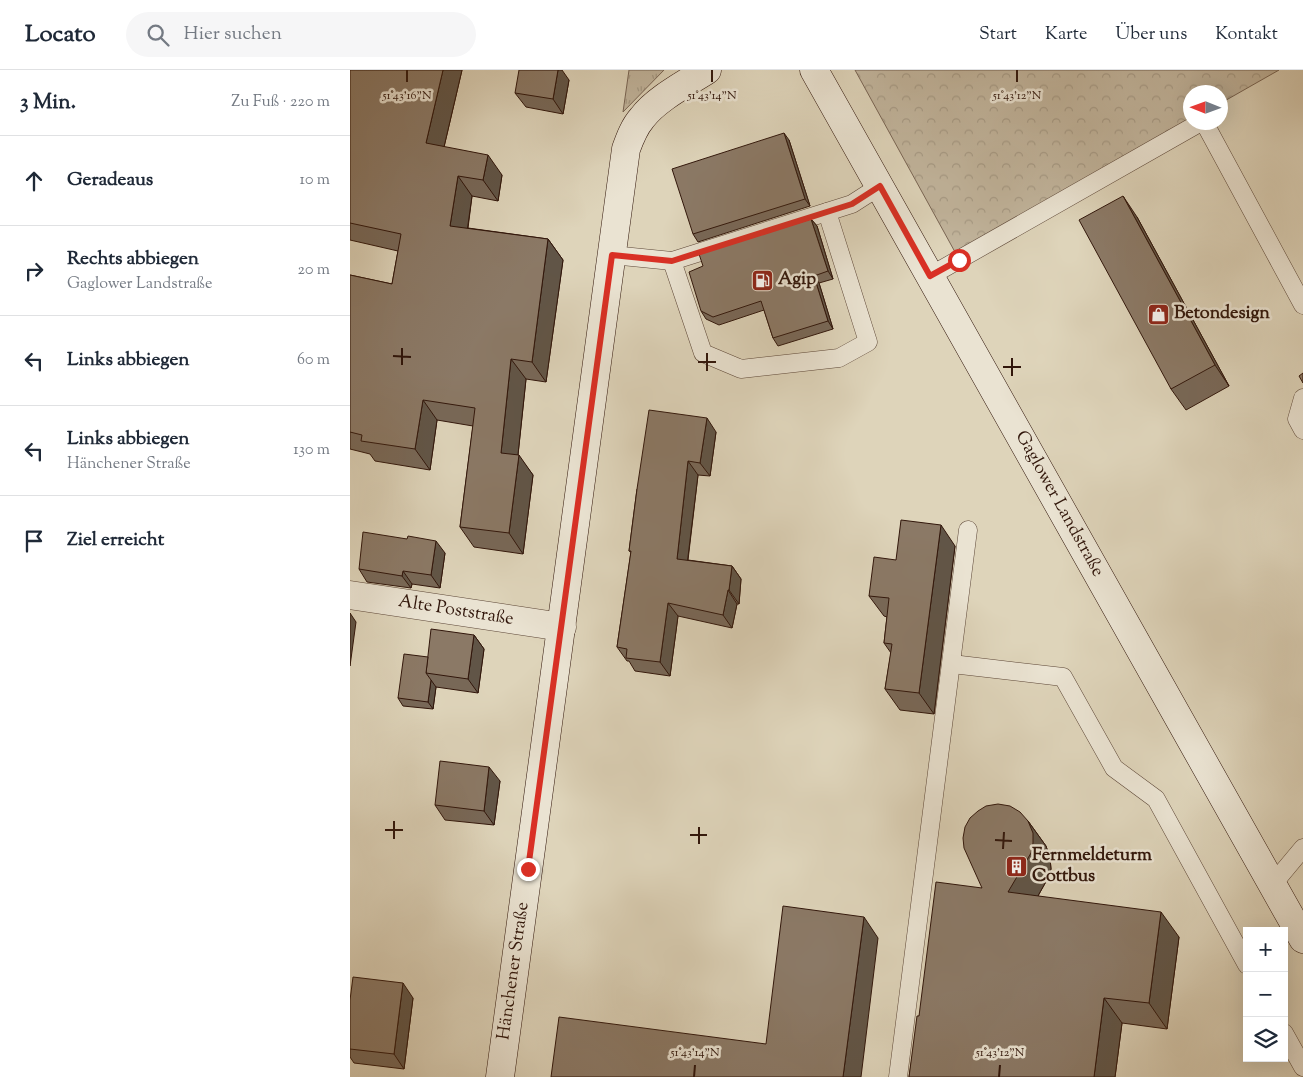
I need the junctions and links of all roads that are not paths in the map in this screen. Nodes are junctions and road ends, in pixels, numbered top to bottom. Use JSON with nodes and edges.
{"nodes":[{"id":1,"x":707,"y":70,"type":"edge"},
{"id":2,"x":814,"y":70,"type":"edge"},
{"id":3,"x":1188,"y":130,"type":"edge"},
{"id":4,"x":1206,"y":130,"type":"edge"},
{"id":5,"x":880,"y":186,"type":"junction"},
{"id":6,"x":827,"y":212,"type":"junction"},
{"id":7,"x":612,"y":255,"type":"junction"},
{"id":8,"x":672,"y":261,"type":"junction"},
{"id":9,"x":930,"y":276,"type":"junction"},
{"id":10,"x":1303,"y":305,"type":"edge"},
{"id":11,"x":1303,"y":398,"type":"edge"},
{"id":12,"x":1303,"y":430,"type":"edge"},
{"id":13,"x":968,"y":530,"type":"dead end"},
{"id":14,"x":350,"y":595,"type":"edge"},
{"id":15,"x":562,"y":627,"type":"junction"},
{"id":16,"x":952,"y":664,"type":"junction"},
{"id":17,"x":1303,"y":848,"type":"edge"},
{"id":18,"x":1273,"y":884,"type":"junction"},
{"id":19,"x":1303,"y":938,"type":"edge"},
{"id":20,"x":1243,"y":958,"type":"edge"},
{"id":21,"x":1288,"y":1040,"type":"edge"},
{"id":22,"x":1303,"y":1067,"type":"edge"},
{"id":23,"x":500,"y":1077,"type":"edge"},
{"id":24,"x":898,"y":1077,"type":"edge"}],
"edges":[{"from":1,"to":7,"type":"street","name":"Hänchener Straße"},
{"from":2,"to":5,"type":"street","name":"Gaglower Landstraße"},
{"from":3,"to":9,"type":"lane"},
{"from":4,"to":10,"type":"lane"},
{"from":5,"to":6,"type":"lane"},
{"from":5,"to":9,"type":"street","name":"Gaglower Landstraße"},
{"from":6,"to":8,"type":"lane"},
{"from":6,"to":8,"type":"lane"},
{"from":7,"to":8,"type":"lane"},
{"from":7,"to":15,"type":"street","name":"Hänchener Straße"},
{"from":9,"to":18,"type":"street","name":"Gaglower Landstraße"},
{"from":11,"to":12,"type":"lane"},
{"from":13,"to":16,"type":"lane"},
{"from":14,"to":15,"type":"street","name":"Alte Poststraße"},
{"from":15,"to":23,"type":"street","name":"Hänchener Straße"},
{"from":16,"to":20,"type":"lane"},
{"from":16,"to":24,"type":"lane"},
{"from":17,"to":18,"type":"lane"},
{"from":18,"to":19,"type":"street","name":"Gaglower Landstraße"},
{"from":21,"to":22,"type":"lane"}]}
